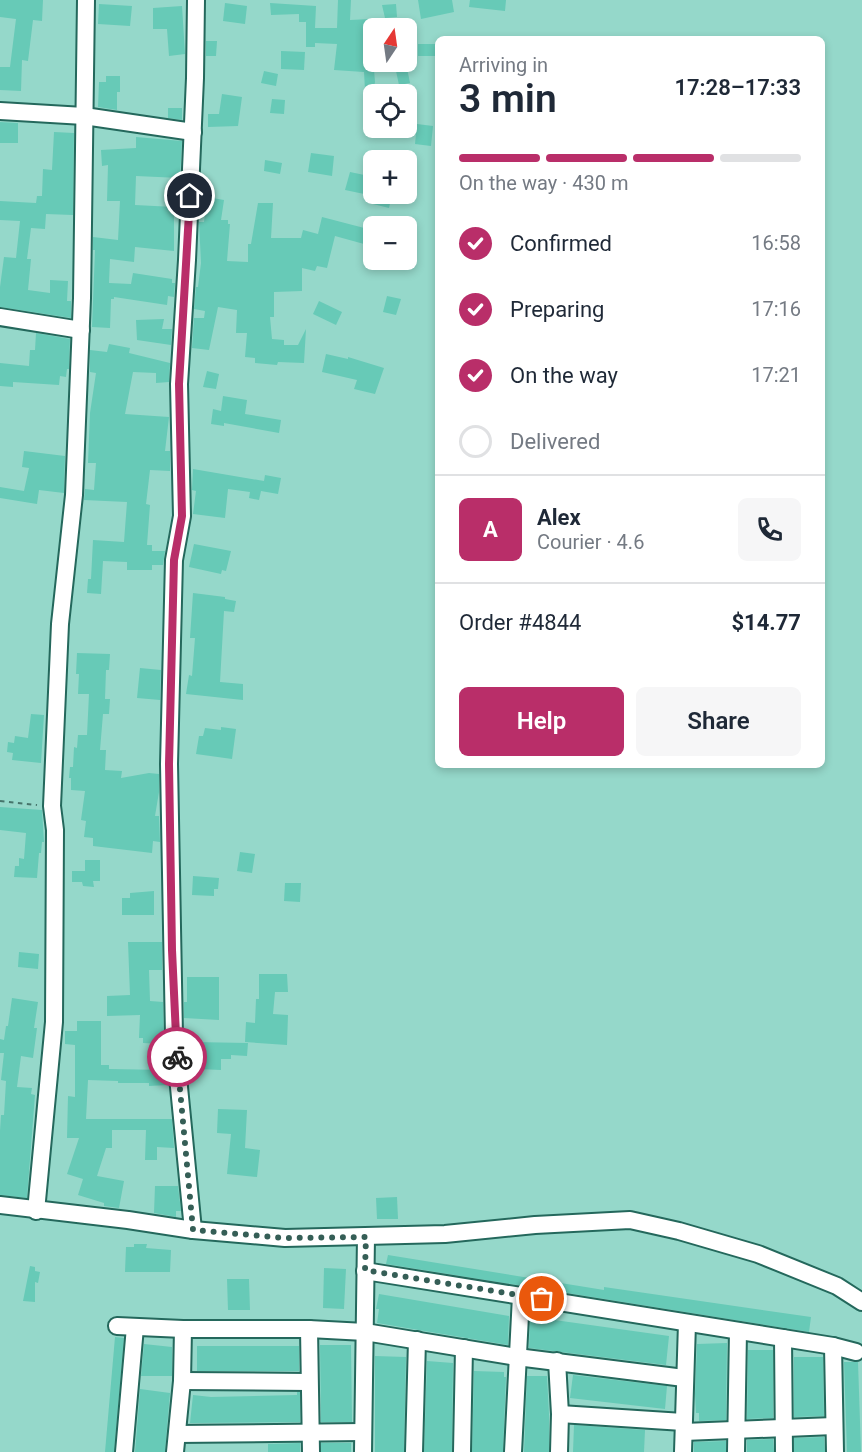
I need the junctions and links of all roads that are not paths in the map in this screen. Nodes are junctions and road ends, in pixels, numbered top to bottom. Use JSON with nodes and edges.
{"nodes":[{"id":1,"x":86,"y":0,"type":"edge"},
{"id":2,"x":196,"y":0,"type":"edge"},
{"id":3,"x":0,"y":111,"type":"edge"},
{"id":4,"x":84,"y":117,"type":"junction"},
{"id":5,"x":193,"y":132,"type":"junction"},
{"id":6,"x":0,"y":317,"type":"edge"},
{"id":7,"x":81,"y":330,"type":"junction"},
{"id":8,"x":0,"y":1205,"type":"edge"},
{"id":9,"x":36,"y":1211,"type":"junction"},
{"id":10,"x":193,"y":1230,"type":"junction"},
{"id":11,"x":366,"y":1237,"type":"junction"},
{"id":12,"x":365,"y":1270,"type":"junction"},
{"id":13,"x":521,"y":1296,"type":"junction"},
{"id":14,"x":862,"y":1302,"type":"edge"},
{"id":15,"x":687,"y":1323,"type":"junction"},
{"id":16,"x":117,"y":1326,"type":"dead end"},
{"id":17,"x":135,"y":1327,"type":"junction"},
{"id":18,"x":183,"y":1329,"type":"junction"},
{"id":19,"x":309,"y":1329,"type":"junction"},
{"id":20,"x":738,"y":1331,"type":"junction"},
{"id":21,"x":365,"y":1332,"type":"junction"},
{"id":22,"x":783,"y":1338,"type":"junction"},
{"id":23,"x":417,"y":1340,"type":"junction"},
{"id":24,"x":832,"y":1346,"type":"junction"},
{"id":25,"x":464,"y":1348,"type":"junction"},
{"id":26,"x":856,"y":1352,"type":"dead end"},
{"id":27,"x":517,"y":1357,"type":"junction"},
{"id":28,"x":557,"y":1361,"type":"junction"},
{"id":29,"x":684,"y":1378,"type":"junction"},
{"id":30,"x":182,"y":1382,"type":"junction"},
{"id":31,"x":309,"y":1382,"type":"junction"},
{"id":32,"x":560,"y":1414,"type":"junction"},
{"id":33,"x":834,"y":1426,"type":"junction"},
{"id":34,"x":683,"y":1427,"type":"junction"},
{"id":35,"x":783,"y":1429,"type":"junction"},
{"id":36,"x":736,"y":1431,"type":"junction"},
{"id":37,"x":363,"y":1432,"type":"junction"},
{"id":38,"x":311,"y":1433,"type":"junction"},
{"id":39,"x":177,"y":1434,"type":"junction"},
{"id":40,"x":124,"y":1452,"type":"edge"},
{"id":41,"x":176,"y":1452,"type":"edge"},
{"id":42,"x":311,"y":1452,"type":"edge"},
{"id":43,"x":363,"y":1452,"type":"edge"},
{"id":44,"x":414,"y":1452,"type":"edge"},
{"id":45,"x":462,"y":1452,"type":"edge"},
{"id":46,"x":513,"y":1452,"type":"edge"},
{"id":47,"x":559,"y":1452,"type":"edge"},
{"id":48,"x":683,"y":1452,"type":"edge"},
{"id":49,"x":736,"y":1452,"type":"edge"},
{"id":50,"x":784,"y":1452,"type":"edge"},
{"id":51,"x":835,"y":1452,"type":"edge"}],
"edges":[{"from":1,"to":4,"type":"street"},
{"from":2,"to":5,"type":"street"},
{"from":3,"to":4,"type":"street"},
{"from":4,"to":5,"type":"street"},
{"from":4,"to":7,"type":"street"},
{"from":5,"to":10,"type":"street"},
{"from":6,"to":7,"type":"street"},
{"from":7,"to":9,"type":"street"},
{"from":8,"to":9,"type":"street"},
{"from":9,"to":10,"type":"street"},
{"from":10,"to":11,"type":"street"},
{"from":11,"to":12,"type":"street"},
{"from":11,"to":14,"type":"street"},
{"from":12,"to":13,"type":"street"},
{"from":12,"to":21,"type":"street"},
{"from":13,"to":15,"type":"street"},
{"from":13,"to":27,"type":"street"},
{"from":15,"to":20,"type":"street"},
{"from":15,"to":29,"type":"street"},
{"from":16,"to":17,"type":"street"},
{"from":17,"to":18,"type":"street"},
{"from":17,"to":40,"type":"street"},
{"from":18,"to":19,"type":"street"},
{"from":18,"to":30,"type":"street"},
{"from":19,"to":21,"type":"street"},
{"from":19,"to":31,"type":"street"},
{"from":20,"to":22,"type":"street"},
{"from":20,"to":36,"type":"street"},
{"from":21,"to":23,"type":"street"},
{"from":21,"to":37,"type":"street"},
{"from":22,"to":24,"type":"street"},
{"from":22,"to":35,"type":"street"},
{"from":23,"to":25,"type":"street"},
{"from":23,"to":44,"type":"street"},
{"from":24,"to":26,"type":"street"},
{"from":24,"to":33,"type":"street"},
{"from":25,"to":27,"type":"street"},
{"from":25,"to":45,"type":"street"},
{"from":27,"to":28,"type":"street"},
{"from":27,"to":46,"type":"street"},
{"from":28,"to":29,"type":"street"},
{"from":28,"to":32,"type":"street"},
{"from":29,"to":34,"type":"street"},
{"from":30,"to":31,"type":"street"},
{"from":30,"to":39,"type":"street"},
{"from":31,"to":38,"type":"street"},
{"from":32,"to":34,"type":"street"},
{"from":32,"to":47,"type":"street"},
{"from":33,"to":35,"type":"street"},
{"from":33,"to":51,"type":"street"},
{"from":34,"to":36,"type":"street"},
{"from":34,"to":48,"type":"street"},
{"from":35,"to":36,"type":"street"},
{"from":35,"to":50,"type":"street"},
{"from":36,"to":49,"type":"street"},
{"from":37,"to":38,"type":"street"},
{"from":37,"to":43,"type":"street"},
{"from":38,"to":39,"type":"street"},
{"from":38,"to":42,"type":"street"},
{"from":39,"to":41,"type":"street"}]}
